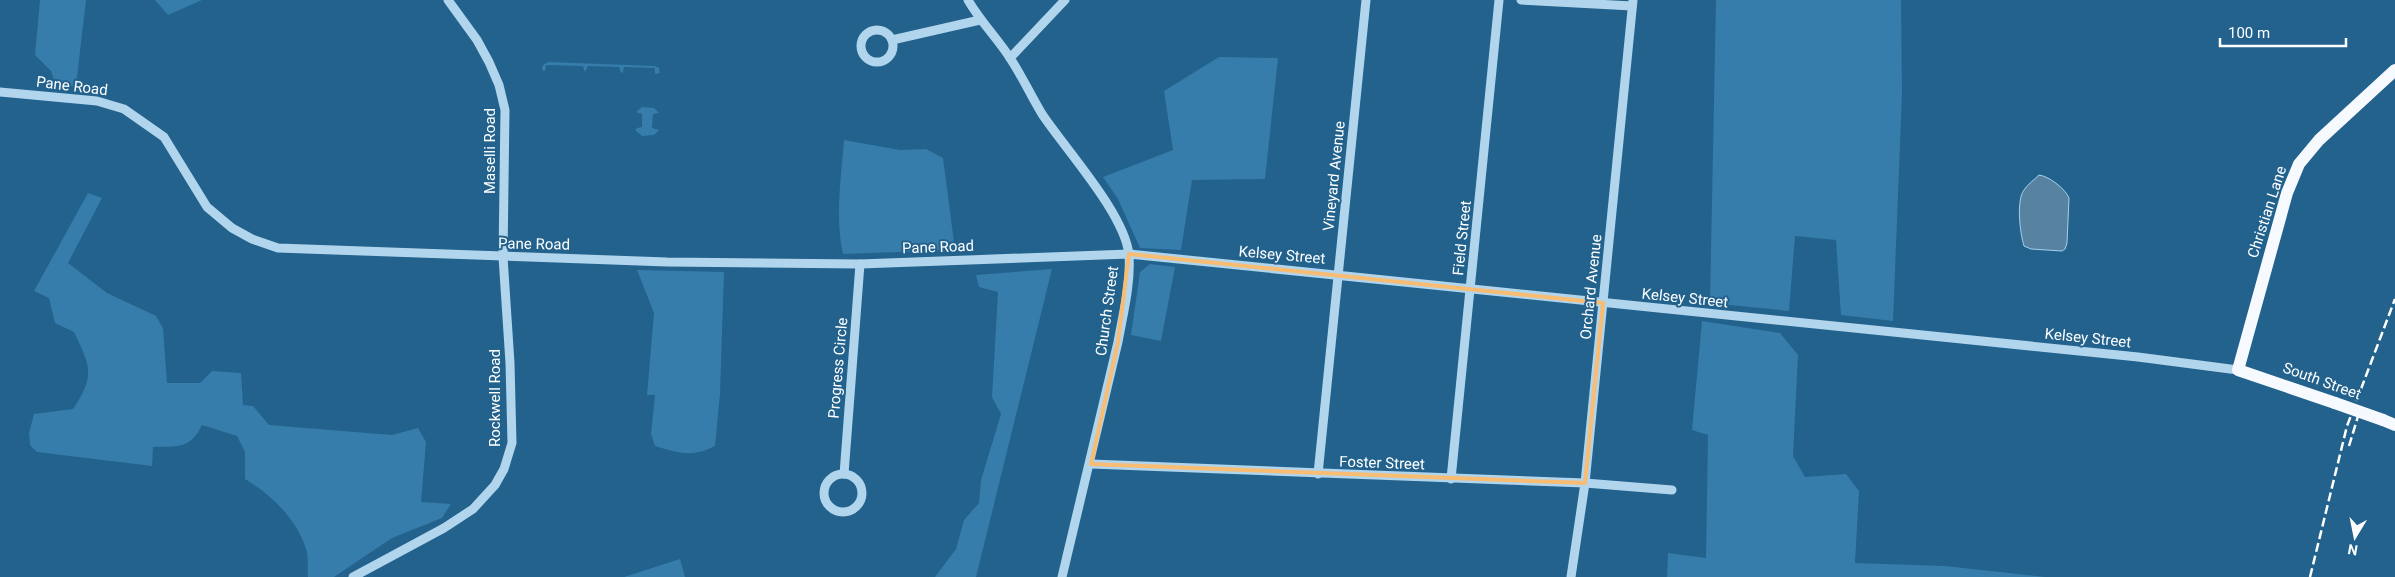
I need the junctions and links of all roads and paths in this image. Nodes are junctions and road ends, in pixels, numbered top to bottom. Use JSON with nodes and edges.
{"nodes":[{"id":1,"x":448,"y":0,"type":"edge"},
{"id":2,"x":968,"y":0,"type":"edge"},
{"id":3,"x":1065,"y":0,"type":"edge"},
{"id":4,"x":1366,"y":0,"type":"edge"},
{"id":5,"x":1499,"y":0,"type":"edge"},
{"id":6,"x":1520,"y":0,"type":"edge"},
{"id":7,"x":1633,"y":3,"type":"edge"},
{"id":8,"x":980,"y":20,"type":"junction"},
{"id":9,"x":892,"y":40,"type":"dead end"},
{"id":10,"x":1010,"y":58,"type":"junction"},
{"id":11,"x":2395,"y":70,"type":"edge"},
{"id":12,"x":0,"y":92,"type":"edge"},
{"id":13,"x":1129,"y":254,"type":"junction"},
{"id":14,"x":503,"y":257,"type":"junction"},
{"id":15,"x":860,"y":264,"type":"junction"},
{"id":16,"x":1338,"y":274,"type":"junction"},
{"id":17,"x":1471,"y":289,"type":"junction"},
{"id":18,"x":1603,"y":304,"type":"junction"},
{"id":19,"x":2238,"y":370,"type":"junction"},
{"id":20,"x":2389,"y":422,"type":"edge"},
{"id":21,"x":1091,"y":464,"type":"junction"},
{"id":22,"x":844,"y":474,"type":"junction"},
{"id":23,"x":1318,"y":474,"type":"junction"},
{"id":24,"x":1451,"y":479,"type":"junction"},
{"id":25,"x":1585,"y":483,"type":"junction"},
{"id":26,"x":1672,"y":490,"type":"dead end"},
{"id":27,"x":353,"y":577,"type":"edge"},
{"id":28,"x":1062,"y":577,"type":"edge"},
{"id":29,"x":1572,"y":577,"type":"edge"}],
"edges":[{"from":1,"to":14,"type":"street","name":"Maselli Road"},
{"from":2,"to":8,"type":"street","name":"Church Street"},
{"from":3,"to":10,"type":"street"},
{"from":4,"to":16,"type":"street","name":"Vineyard Avenue"},
{"from":5,"to":17,"type":"street","name":"Field Street"},
{"from":6,"to":7,"type":"street"},
{"from":7,"to":18,"type":"street","name":"Orchard Avenue"},
{"from":8,"to":9,"type":"street"},
{"from":8,"to":10,"type":"street","name":"Church Street"},
{"from":10,"to":13,"type":"street","name":"Church Street"},
{"from":11,"to":19,"type":"main road","name":"Christian Lane"},
{"from":12,"to":14,"type":"street","name":"Pane Road"},
{"from":13,"to":15,"type":"street","name":"Pane Road"},
{"from":13,"to":16,"type":"street","name":"Kelsey Street"},
{"from":13,"to":21,"type":"street","name":"Church Street"},
{"from":14,"to":15,"type":"street","name":"Pane Road"},
{"from":14,"to":27,"type":"street","name":"Rockwell Road"},
{"from":15,"to":22,"type":"street","name":"Progress Circle"},
{"from":16,"to":17,"type":"street","name":"Kelsey Street"},
{"from":16,"to":23,"type":"street","name":"Vineyard Avenue"},
{"from":17,"to":18,"type":"street","name":"Kelsey Street"},
{"from":17,"to":24,"type":"street","name":"Field Street"},
{"from":18,"to":19,"type":"street","name":"Kelsey Street"},
{"from":18,"to":25,"type":"street","name":"Orchard Avenue"},
{"from":19,"to":20,"type":"main road","name":"South Street","bridge":true},
{"from":21,"to":23,"type":"street","name":"Foster Street"},
{"from":21,"to":28,"type":"street","name":"Church Street"},
{"from":22,"to":22,"type":"street"},
{"from":23,"to":24,"type":"street","name":"Foster Street"},
{"from":24,"to":25,"type":"street","name":"Foster Street"},
{"from":25,"to":26,"type":"street","name":"Foster Street"},
{"from":25,"to":29,"type":"street","name":"Orchard Avenue"}]}
